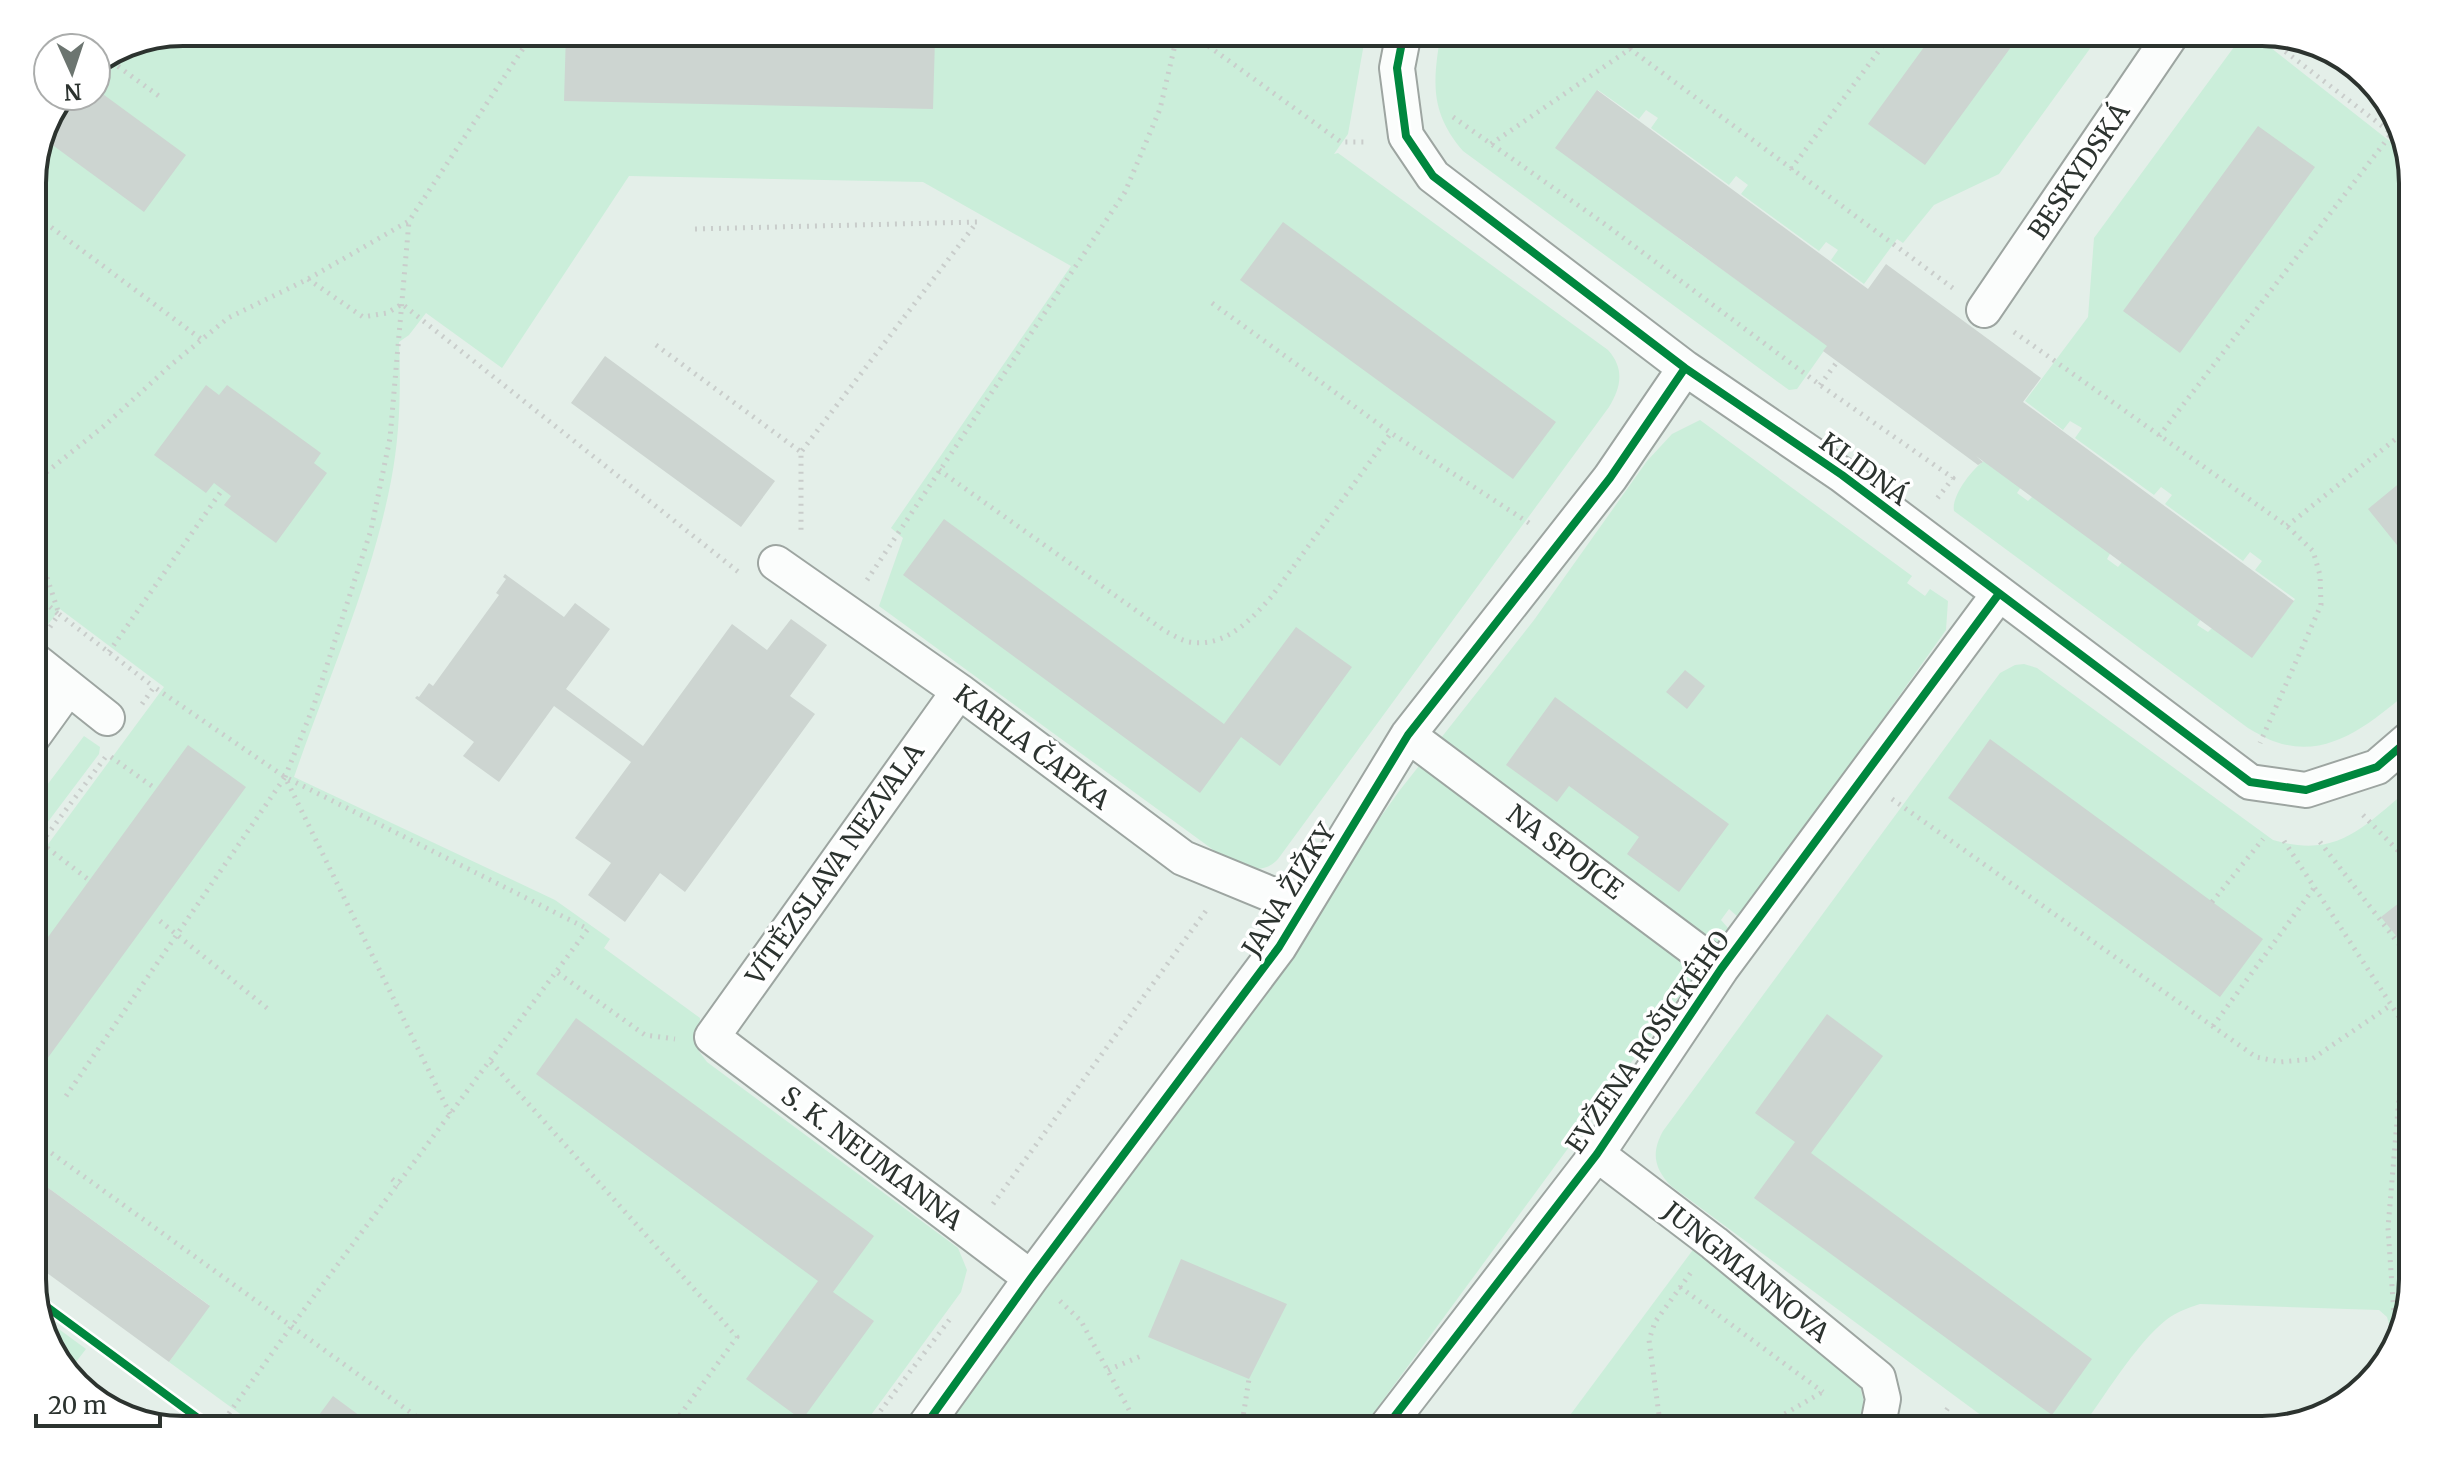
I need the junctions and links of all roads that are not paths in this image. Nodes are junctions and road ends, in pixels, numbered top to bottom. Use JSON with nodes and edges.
{"nodes":[{"id":1,"x":1401,"y":46,"type":"edge"},
{"id":2,"x":2163,"y":46,"type":"edge"},
{"id":3,"x":1984,"y":310,"type":"dead end"},
{"id":4,"x":1685,"y":368,"type":"junction"},
{"id":5,"x":776,"y":563,"type":"road end"},
{"id":6,"x":1998,"y":595,"type":"junction"},
{"id":7,"x":46,"y":660,"type":"edge"},
{"id":8,"x":68,"y":688,"type":"junction"},
{"id":9,"x":959,"y":691,"type":"junction"},
{"id":10,"x":123,"y":713,"type":"road end"},
{"id":11,"x":46,"y":719,"type":"edge"},
{"id":12,"x":1408,"y":735,"type":"junction"},
{"id":13,"x":2399,"y":748,"type":"edge"},
{"id":14,"x":1302,"y":907,"type":"junction"},
{"id":15,"x":1721,"y":969,"type":"junction"},
{"id":16,"x":698,"y":1038,"type":"joint"},
{"id":17,"x":1597,"y":1154,"type":"junction"},
{"id":18,"x":1031,"y":1278,"type":"junction"},
{"id":19,"x":1880,"y":1414,"type":"edge"},
{"id":20,"x":932,"y":1416,"type":"edge"},
{"id":21,"x":1395,"y":1416,"type":"edge"}],
"edges":[{"from":1,"to":4,"type":"street","name":"KLIDNÁ"},
{"from":2,"to":3,"type":"street","name":"BESKYDSKÁ"},
{"from":4,"to":6,"type":"street","name":"KLIDNÁ"},
{"from":4,"to":12,"type":"street","name":"JANA ŽIŽKY"},
{"from":5,"to":9,"type":"street","name":"KARLA ČAPKA"},
{"from":6,"to":13,"type":"street","name":"KLIDNÁ"},
{"from":6,"to":15,"type":"street","name":"EVŽENA ROŠICKÉHO"},
{"from":7,"to":8,"type":"street"},
{"from":8,"to":10,"type":"street"},
{"from":8,"to":11,"type":"street"},
{"from":9,"to":14,"type":"street","name":"KARLA ČAPKA"},
{"from":9,"to":16,"type":"street","name":"VÍTĚZSLAVA NEZVALA"},
{"from":12,"to":14,"type":"street","name":"JANA ŽIŽKY"},
{"from":12,"to":15,"type":"street","name":"NA SPOJCE"},
{"from":14,"to":18,"type":"street","name":"JANA ŽIŽKY"},
{"from":15,"to":17,"type":"street","name":"EVŽENA ROŠICKÉHO"},
{"from":16,"to":18,"type":"street","name":"S. K. NEUMANNA"},
{"from":17,"to":19,"type":"street","name":"JUNGMANNOVA"},
{"from":17,"to":21,"type":"street","name":"EVŽENA ROŠICKÉHO"},
{"from":18,"to":20,"type":"street","name":"JANA ŽIŽKY"}]}
